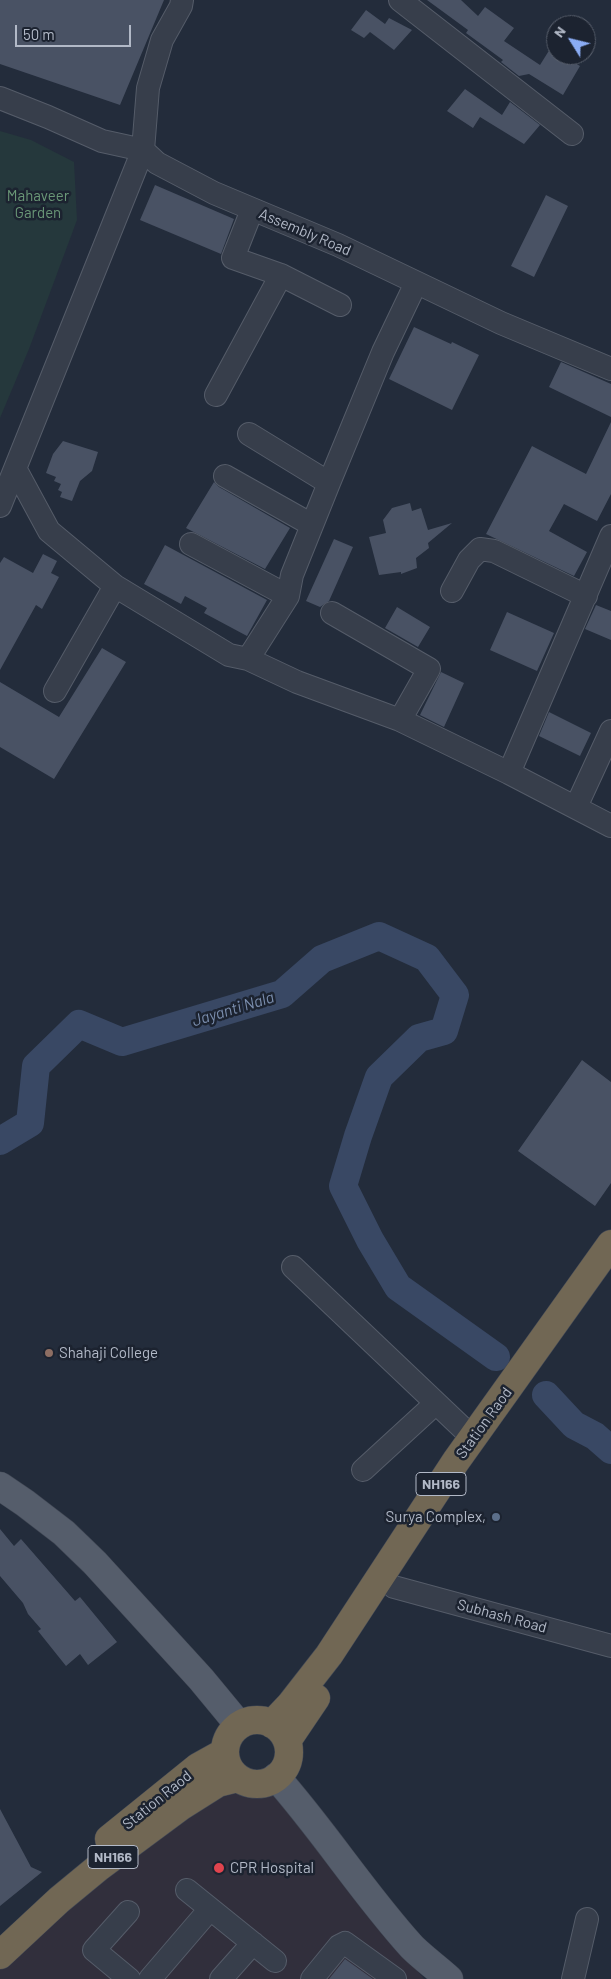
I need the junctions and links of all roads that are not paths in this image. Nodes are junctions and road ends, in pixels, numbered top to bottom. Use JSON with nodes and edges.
{"nodes":[{"id":1,"x":182,"y":0,"type":"edge"},
{"id":2,"x":400,"y":0,"type":"edge"},
{"id":3,"x":0,"y":98,"type":"edge"},
{"id":4,"x":572,"y":134,"type":"dead end"},
{"id":5,"x":143,"y":150,"type":"junction"},
{"id":6,"x":252,"y":210,"type":"junction"},
{"id":7,"x":281,"y":275,"type":"junction"},
{"id":8,"x":416,"y":283,"type":"junction"},
{"id":9,"x":340,"y":305,"type":"dead end"},
{"id":10,"x":611,"y":369,"type":"edge"},
{"id":11,"x":216,"y":396,"type":"dead end"},
{"id":12,"x":249,"y":434,"type":"dead end"},
{"id":13,"x":16,"y":470,"type":"junction"},
{"id":14,"x":225,"y":476,"type":"dead end"},
{"id":15,"x":329,"y":483,"type":"junction"},
{"id":16,"x":0,"y":506,"type":"edge"},
{"id":17,"x":312,"y":525,"type":"junction"},
{"id":18,"x":611,"y":536,"type":"edge"},
{"id":19,"x":191,"y":544,"type":"dead end"},
{"id":20,"x":115,"y":586,"type":"junction"},
{"id":21,"x":452,"y":591,"type":"dead end"},
{"id":22,"x":288,"y":596,"type":"junction"},
{"id":23,"x":586,"y":596,"type":"junction"},
{"id":24,"x":332,"y":613,"type":"dead end"},
{"id":25,"x":248,"y":659,"type":"junction"},
{"id":26,"x":55,"y":691,"type":"dead end"},
{"id":27,"x":400,"y":720,"type":"junction"},
{"id":28,"x":611,"y":731,"type":"edge"},
{"id":29,"x":509,"y":773,"type":"junction"},
{"id":30,"x":576,"y":808,"type":"junction"},
{"id":31,"x":611,"y":826,"type":"edge"},
{"id":32,"x":611,"y":1244,"type":"edge"},
{"id":33,"x":611,"y":1265,"type":"edge"},
{"id":34,"x":293,"y":1267,"type":"dead end"},
{"id":35,"x":435,"y":1404,"type":"junction"},
{"id":36,"x":473,"y":1438,"type":"junction"},
{"id":37,"x":363,"y":1470,"type":"dead end"},
{"id":38,"x":0,"y":1486,"type":"edge"},
{"id":39,"x":394,"y":1587,"type":"junction"},
{"id":40,"x":611,"y":1646,"type":"edge"},
{"id":41,"x":239,"y":1725,"type":"junction"},
{"id":42,"x":279,"y":1732,"type":"junction"},
{"id":43,"x":225,"y":1752,"type":"junction"},
{"id":44,"x":238,"y":1778,"type":"junction"},
{"id":45,"x":276,"y":1778,"type":"junction"},
{"id":46,"x":187,"y":1890,"type":"dead end"},
{"id":47,"x":210,"y":1908,"type":"junction"},
{"id":48,"x":128,"y":1912,"type":"dead end"},
{"id":49,"x":587,"y":1919,"type":"dead end"},
{"id":50,"x":0,"y":1929,"type":"edge"},
{"id":51,"x":253,"y":1944,"type":"junction"},
{"id":52,"x":0,"y":1955,"type":"edge"},
{"id":53,"x":275,"y":1961,"type":"dead end"},
{"id":54,"x":128,"y":1979,"type":"edge"},
{"id":55,"x":150,"y":1979,"type":"edge"},
{"id":56,"x":221,"y":1979,"type":"edge"},
{"id":57,"x":312,"y":1979,"type":"edge"},
{"id":58,"x":395,"y":1979,"type":"edge"},
{"id":59,"x":449,"y":1979,"type":"edge"},
{"id":60,"x":573,"y":1979,"type":"edge"}],
"edges":[{"from":1,"to":5,"type":"street"},
{"from":2,"to":4,"type":"street"},
{"from":3,"to":5,"type":"street","name":"Assembly Road"},
{"from":5,"to":6,"type":"street","name":"Assembly Road"},
{"from":5,"to":13,"type":"street"},
{"from":6,"to":7,"type":"street"},
{"from":6,"to":8,"type":"street","name":"Assembly Road"},
{"from":7,"to":9,"type":"street"},
{"from":7,"to":11,"type":"street"},
{"from":8,"to":10,"type":"street","name":"Assembly Road"},
{"from":8,"to":15,"type":"street"},
{"from":12,"to":15,"type":"street"},
{"from":13,"to":16,"type":"street"},
{"from":13,"to":20,"type":"street"},
{"from":14,"to":17,"type":"street"},
{"from":15,"to":17,"type":"street"},
{"from":17,"to":22,"type":"street"},
{"from":18,"to":23,"type":"street"},
{"from":19,"to":22,"type":"street"},
{"from":20,"to":25,"type":"street"},
{"from":20,"to":26,"type":"street"},
{"from":21,"to":23,"type":"street"},
{"from":22,"to":25,"type":"street"},
{"from":23,"to":29,"type":"street"},
{"from":24,"to":27,"type":"street"},
{"from":25,"to":27,"type":"street"},
{"from":27,"to":29,"type":"street"},
{"from":28,"to":30,"type":"street"},
{"from":29,"to":30,"type":"street"},
{"from":30,"to":31,"type":"street"},
{"from":32,"to":36,"type":"highway","name":"Station Raod","number":"NH166"},
{"from":33,"to":39,"type":"highway","number":"NH166"},
{"from":34,"to":35,"type":"street"},
{"from":35,"to":36,"type":"street"},
{"from":35,"to":37,"type":"street"},
{"from":36,"to":42,"type":"highway","name":"Station Raod","number":"NH166"},
{"from":38,"to":41,"type":"main road"},
{"from":39,"to":40,"type":"street","name":"Subhash Road"},
{"from":39,"to":42,"type":"highway","number":"NH166"},
{"from":41,"to":42,"type":"highway"},
{"from":41,"to":43,"type":"highway"},
{"from":42,"to":45,"type":"highway"},
{"from":43,"to":44,"type":"highway"},
{"from":43,"to":50,"type":"highway","name":"Station Raod","number":"NH166"},
{"from":44,"to":45,"type":"highway","number":"NH166"},
{"from":44,"to":52,"type":"highway","number":"NH166"},
{"from":45,"to":59,"type":"main road"},
{"from":46,"to":47,"type":"street"},
{"from":47,"to":51,"type":"street"},
{"from":47,"to":55,"type":"street"},
{"from":48,"to":54,"type":"street"},
{"from":49,"to":60,"type":"street"},
{"from":51,"to":53,"type":"street"},
{"from":51,"to":56,"type":"street"},
{"from":57,"to":58,"type":"street"}]}
